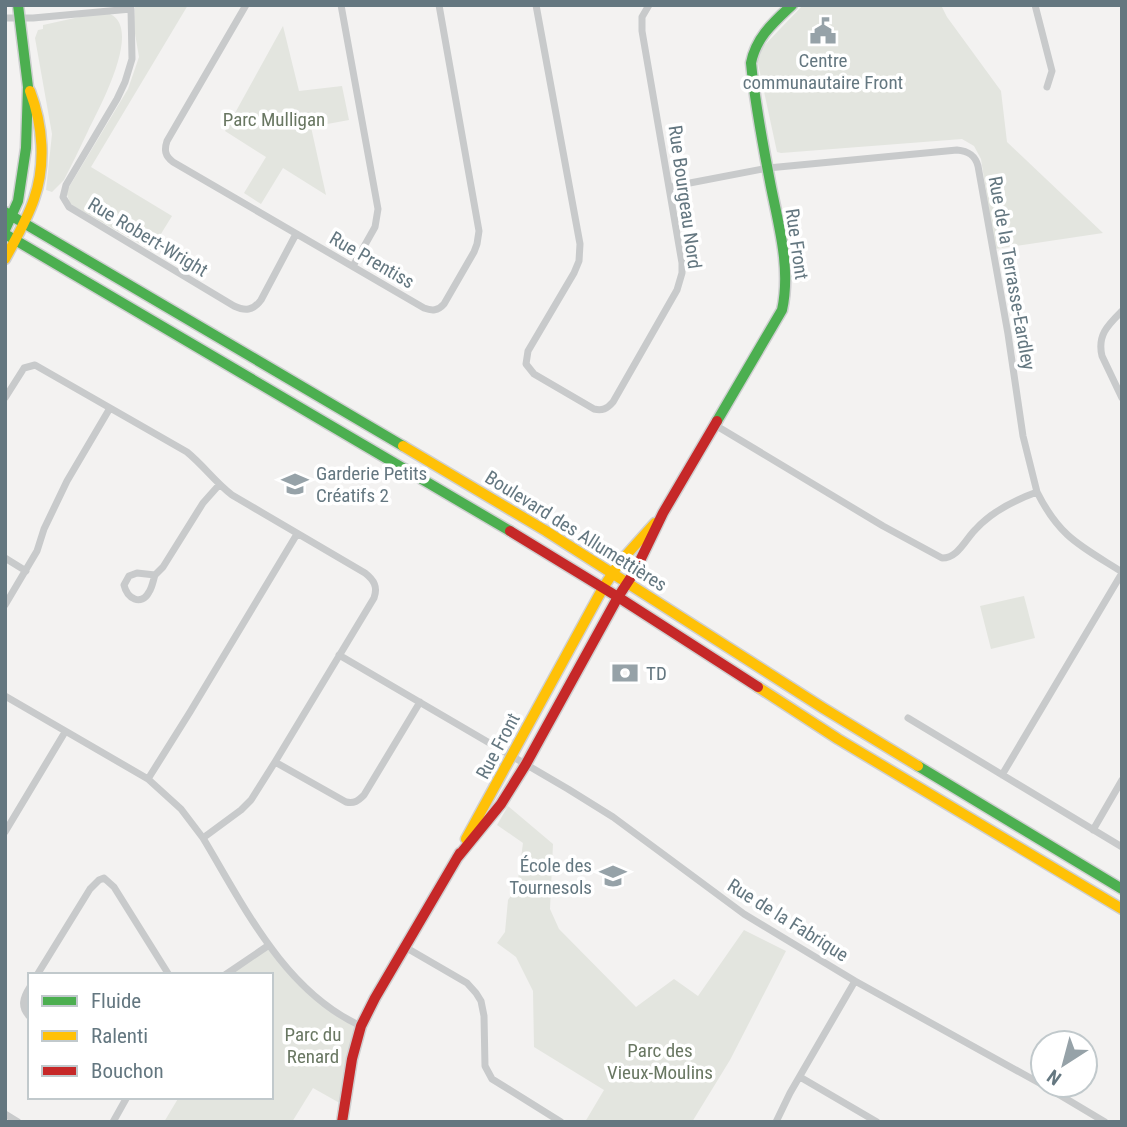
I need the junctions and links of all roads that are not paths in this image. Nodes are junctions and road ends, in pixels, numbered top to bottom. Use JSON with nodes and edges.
{"nodes":[{"id":1,"x":18,"y":5,"type":"edge"},
{"id":2,"x":246,"y":5,"type":"edge"},
{"id":3,"x":341,"y":5,"type":"edge"},
{"id":4,"x":439,"y":5,"type":"edge"},
{"id":5,"x":536,"y":5,"type":"edge"},
{"id":6,"x":649,"y":5,"type":"edge"},
{"id":7,"x":792,"y":5,"type":"edge"},
{"id":8,"x":1035,"y":5,"type":"edge"},
{"id":9,"x":5,"y":18,"type":"edge"},
{"id":10,"x":20,"y":18,"type":"junction"},
{"id":11,"x":28,"y":87,"type":"junction"},
{"id":12,"x":1047,"y":87,"type":"dead end"},
{"id":13,"x":768,"y":168,"type":"junction"},
{"id":14,"x":669,"y":187,"type":"junction"},
{"id":15,"x":8,"y":214,"type":"edge"},
{"id":16,"x":24,"y":223,"type":"junction"},
{"id":17,"x":5,"y":232,"type":"edge"},
{"id":18,"x":296,"y":234,"type":"junction"},
{"id":19,"x":16,"y":240,"type":"junction"},
{"id":20,"x":5,"y":259,"type":"edge"},
{"id":21,"x":353,"y":266,"type":"junction"},
{"id":22,"x":1122,"y":311,"type":"edge"},
{"id":23,"x":5,"y":398,"type":"edge"},
{"id":24,"x":1122,"y":398,"type":"edge"},
{"id":25,"x":110,"y":408,"type":"junction"},
{"id":26,"x":715,"y":425,"type":"junction"},
{"id":27,"x":219,"y":485,"type":"junction"},
{"id":28,"x":1037,"y":492,"type":"junction"},
{"id":29,"x":663,"y":513,"type":"junction"},
{"id":30,"x":296,"y":534,"type":"junction"},
{"id":31,"x":5,"y":558,"type":"edge"},
{"id":32,"x":26,"y":570,"type":"junction"},
{"id":33,"x":612,"y":573,"type":"junction"},
{"id":34,"x":1122,"y":573,"type":"edge"},
{"id":35,"x":155,"y":575,"type":"junction"},
{"id":36,"x":627,"y":583,"type":"junction"},
{"id":37,"x":603,"y":588,"type":"junction"},
{"id":38,"x":618,"y":597,"type":"junction"},
{"id":39,"x":5,"y":605,"type":"edge"},
{"id":40,"x":339,"y":655,"type":"junction"},
{"id":41,"x":5,"y":696,"type":"edge"},
{"id":42,"x":420,"y":702,"type":"junction"},
{"id":43,"x":908,"y":718,"type":"dead end"},
{"id":44,"x":65,"y":732,"type":"junction"},
{"id":45,"x":512,"y":756,"type":"junction"},
{"id":46,"x":275,"y":762,"type":"junction"},
{"id":47,"x":526,"y":764,"type":"junction"},
{"id":48,"x":1002,"y":775,"type":"junction"},
{"id":49,"x":148,"y":779,"type":"junction"},
{"id":50,"x":1122,"y":780,"type":"edge"},
{"id":51,"x":1093,"y":830,"type":"junction"},
{"id":52,"x":5,"y":832,"type":"edge"},
{"id":53,"x":202,"y":838,"type":"junction"},
{"id":54,"x":1122,"y":847,"type":"edge"},
{"id":55,"x":457,"y":858,"type":"junction"},
{"id":56,"x":1122,"y":889,"type":"edge"},
{"id":57,"x":1122,"y":909,"type":"edge"},
{"id":58,"x":269,"y":945,"type":"junction"},
{"id":59,"x":405,"y":947,"type":"junction"},
{"id":60,"x":38,"y":973,"type":"edge"},
{"id":61,"x":169,"y":973,"type":"edge"},
{"id":62,"x":228,"y":973,"type":"edge"},
{"id":63,"x":855,"y":981,"type":"junction"},
{"id":64,"x":28,"y":992,"type":"edge"},
{"id":65,"x":28,"y":1015,"type":"edge"},
{"id":66,"x":361,"y":1026,"type":"junction"},
{"id":67,"x":800,"y":1077,"type":"junction"},
{"id":68,"x":1029,"y":1077,"type":"edge"},
{"id":69,"x":126,"y":1099,"type":"edge"},
{"id":70,"x":1066,"y":1099,"type":"edge"},
{"id":71,"x":5,"y":1114,"type":"edge"},
{"id":72,"x":18,"y":1122,"type":"edge"},
{"id":73,"x":113,"y":1122,"type":"edge"},
{"id":74,"x":342,"y":1122,"type":"edge"},
{"id":75,"x":561,"y":1122,"type":"edge"},
{"id":76,"x":776,"y":1122,"type":"edge"},
{"id":77,"x":877,"y":1122,"type":"edge"},
{"id":78,"x":1105,"y":1122,"type":"edge"}],
"edges":[{"from":1,"to":10,"type":"main road"},
{"from":2,"to":18,"type":"street","name":"Rue Prentiss"},
{"from":3,"to":21,"type":"street"},
{"from":4,"to":21,"type":"street","name":"Rue Prentiss"},
{"from":5,"to":14,"type":"street","name":"Rue Bourgeau Nord"},
{"from":6,"to":14,"type":"street","name":"Rue Bourgeau Nord"},
{"from":7,"to":13,"type":"main road","name":"Rue Front"},
{"from":8,"to":12,"type":"street"},
{"from":9,"to":10,"type":"street"},
{"from":10,"to":11,"type":"main road"},
{"from":10,"to":18,"type":"street","name":"Rue Robert-Wright"},
{"from":11,"to":15,"type":"main road"},
{"from":11,"to":16,"type":"main road"},
{"from":13,"to":14,"type":"street","name":"Rue de la Terrasse-Eardley"},
{"from":13,"to":26,"type":"main road","name":"Rue Front"},
{"from":13,"to":28,"type":"street","name":"Rue de la Terrasse-Eardley"},
{"from":15,"to":16,"type":"main road","name":"Boulevard des Allumettières"},
{"from":15,"to":17,"type":"main road"},
{"from":16,"to":19,"type":"main road"},
{"from":16,"to":33,"type":"main road","name":"Boulevard des Allumettières"},
{"from":17,"to":19,"type":"main road","name":"Boulevard des Allumettières"},
{"from":18,"to":21,"type":"street","name":"Rue Prentiss"},
{"from":19,"to":20,"type":"main road"},
{"from":19,"to":37,"type":"main road","name":"Boulevard des Allumettières"},
{"from":22,"to":24,"type":"street"},
{"from":23,"to":25,"type":"street"},
{"from":25,"to":27,"type":"street"},
{"from":25,"to":32,"type":"street"},
{"from":26,"to":28,"type":"street"},
{"from":26,"to":29,"type":"main road","name":"Rue Front"},
{"from":27,"to":30,"type":"street"},
{"from":27,"to":35,"type":"street"},
{"from":28,"to":34,"type":"street","name":"Rue de la Terrasse-Eardley"},
{"from":29,"to":33,"type":"main road","name":"Rue Front"},
{"from":29,"to":36,"type":"main road","name":"Rue Front"},
{"from":30,"to":40,"type":"street"},
{"from":30,"to":49,"type":"street"},
{"from":31,"to":32,"type":"street"},
{"from":32,"to":39,"type":"street"},
{"from":33,"to":36,"type":"main road","name":"Boulevard des Allumettières"},
{"from":33,"to":37,"type":"main road","name":"Rue Front"},
{"from":34,"to":48,"type":"street"},
{"from":35,"to":35,"type":"street"},
{"from":36,"to":38,"type":"main road","name":"Rue Front"},
{"from":36,"to":56,"type":"main road","name":"Boulevard des Allumettières"},
{"from":37,"to":38,"type":"main road","name":"Boulevard des Allumettières"},
{"from":37,"to":45,"type":"main road","name":"Rue Front"},
{"from":38,"to":47,"type":"main road","name":"Rue Front"},
{"from":38,"to":57,"type":"main road","name":"Boulevard des Allumettières"},
{"from":40,"to":42,"type":"street","name":"Rue de la Fabrique"},
{"from":40,"to":46,"type":"street"},
{"from":41,"to":44,"type":"street"},
{"from":42,"to":45,"type":"street","name":"Rue de la Fabrique"},
{"from":42,"to":46,"type":"street"},
{"from":43,"to":48,"type":"street"},
{"from":44,"to":49,"type":"street"},
{"from":44,"to":52,"type":"street"},
{"from":45,"to":47,"type":"street","name":"Rue de la Fabrique"},
{"from":45,"to":55,"type":"main road","name":"Rue Front"},
{"from":46,"to":53,"type":"street"},
{"from":47,"to":55,"type":"main road","name":"Rue Front"},
{"from":47,"to":63,"type":"street","name":"Rue de la Fabrique"},
{"from":48,"to":51,"type":"street"},
{"from":49,"to":53,"type":"street"},
{"from":50,"to":51,"type":"street"},
{"from":51,"to":54,"type":"street"},
{"from":53,"to":58,"type":"street"},
{"from":55,"to":59,"type":"main road","name":"Rue Front"},
{"from":58,"to":62,"type":"street"},
{"from":58,"to":66,"type":"street"},
{"from":59,"to":66,"type":"main road","name":"Rue Front"},
{"from":59,"to":75,"type":"street"},
{"from":60,"to":61,"type":"street"},
{"from":63,"to":67,"type":"street"},
{"from":63,"to":68,"type":"street","name":"Rue de la Fabrique"},
{"from":64,"to":65,"type":"street"},
{"from":66,"to":74,"type":"main road","name":"Rue Front"},
{"from":67,"to":76,"type":"street"},
{"from":67,"to":77,"type":"street"},
{"from":69,"to":73,"type":"street"},
{"from":70,"to":78,"type":"street","name":"Rue de la Fabrique"},
{"from":71,"to":72,"type":"street"}]}
